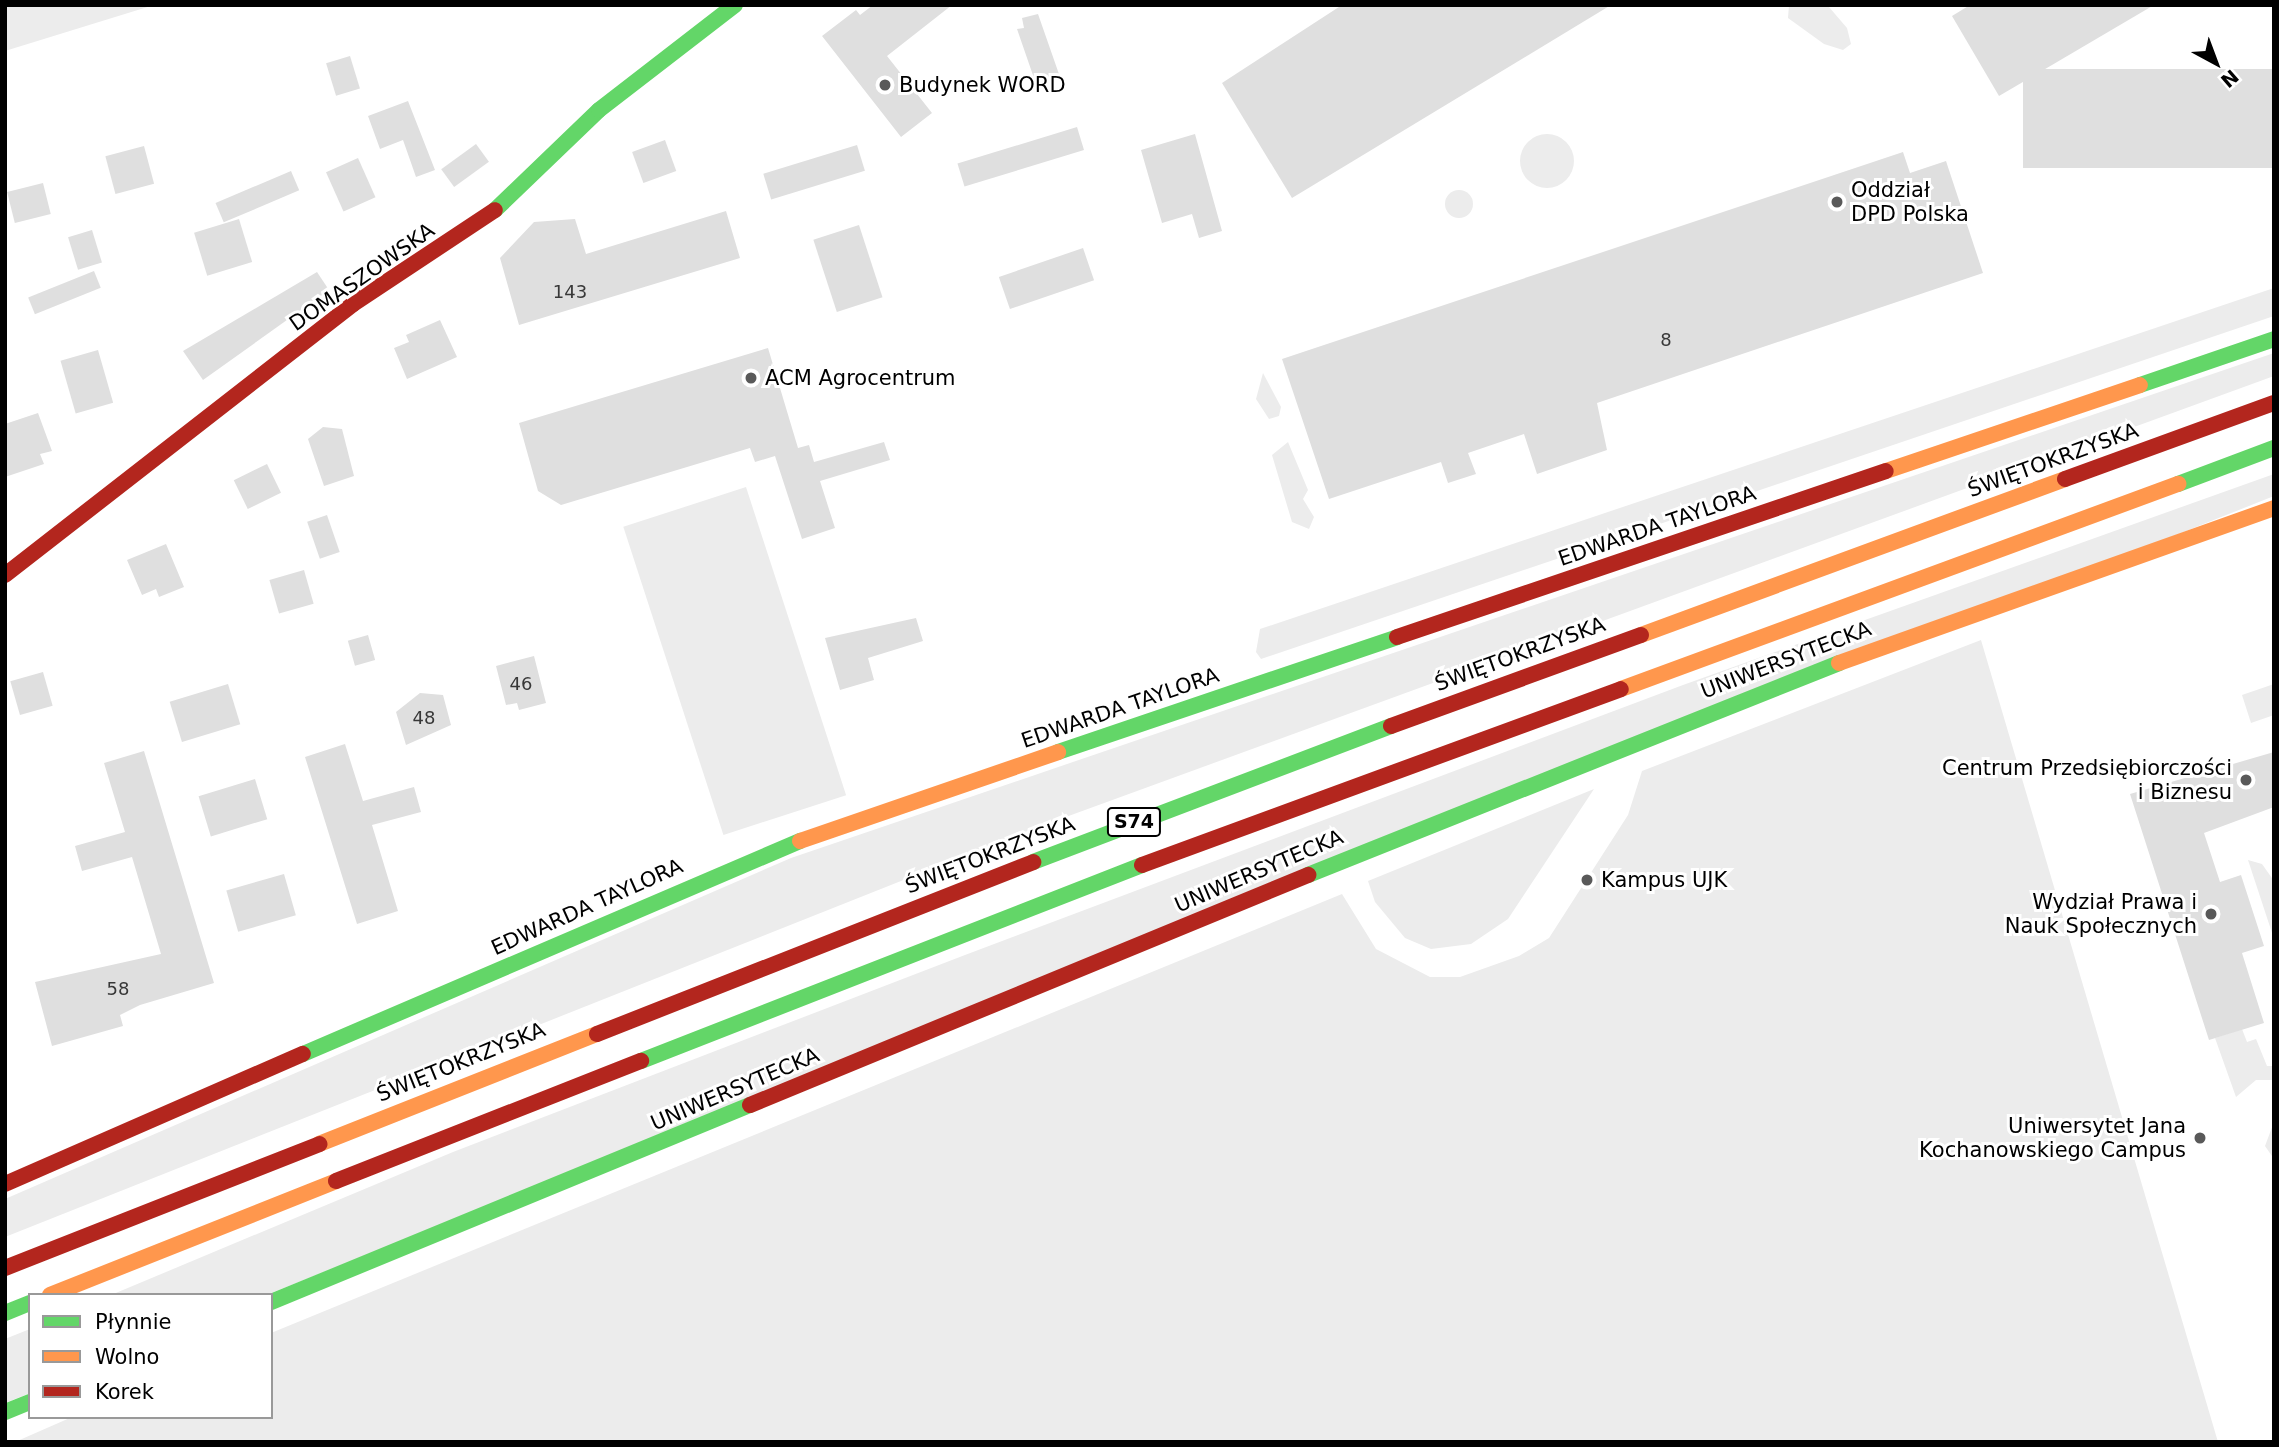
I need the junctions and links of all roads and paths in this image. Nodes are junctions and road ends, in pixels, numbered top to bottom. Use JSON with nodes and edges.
{"nodes":[{"id":1,"x":735,"y":5,"type":"edge"},
{"id":2,"x":2274,"y":339,"type":"edge"},
{"id":3,"x":2274,"y":403,"type":"edge"},
{"id":4,"x":2274,"y":448,"type":"edge"},
{"id":5,"x":2274,"y":508,"type":"edge"},
{"id":6,"x":5,"y":575,"type":"edge"},
{"id":7,"x":5,"y":1184,"type":"edge"},
{"id":8,"x":5,"y":1268,"type":"edge"},
{"id":9,"x":55,"y":1293,"type":"edge"},
{"id":10,"x":273,"y":1301,"type":"edge"},
{"id":11,"x":28,"y":1304,"type":"edge"},
{"id":12,"x":5,"y":1313,"type":"edge"},
{"id":13,"x":28,"y":1403,"type":"edge"},
{"id":14,"x":5,"y":1412,"type":"edge"}],
"edges":[{"from":1,"to":6,"type":"main road","name":"DOMASZOWSKA"},
{"from":2,"to":7,"type":"main road","name":"EDWARDA TAYLORA"},
{"from":3,"to":8,"type":"main road","name":"ŚWIĘTOKRZYSKA","number":"S74"},
{"from":4,"to":9,"type":"main road","number":"S74"},
{"from":5,"to":10,"type":"main road","name":"UNIWERSYTECKA"},
{"from":11,"to":12,"type":"main road"},
{"from":13,"to":14,"type":"main road"}]}
